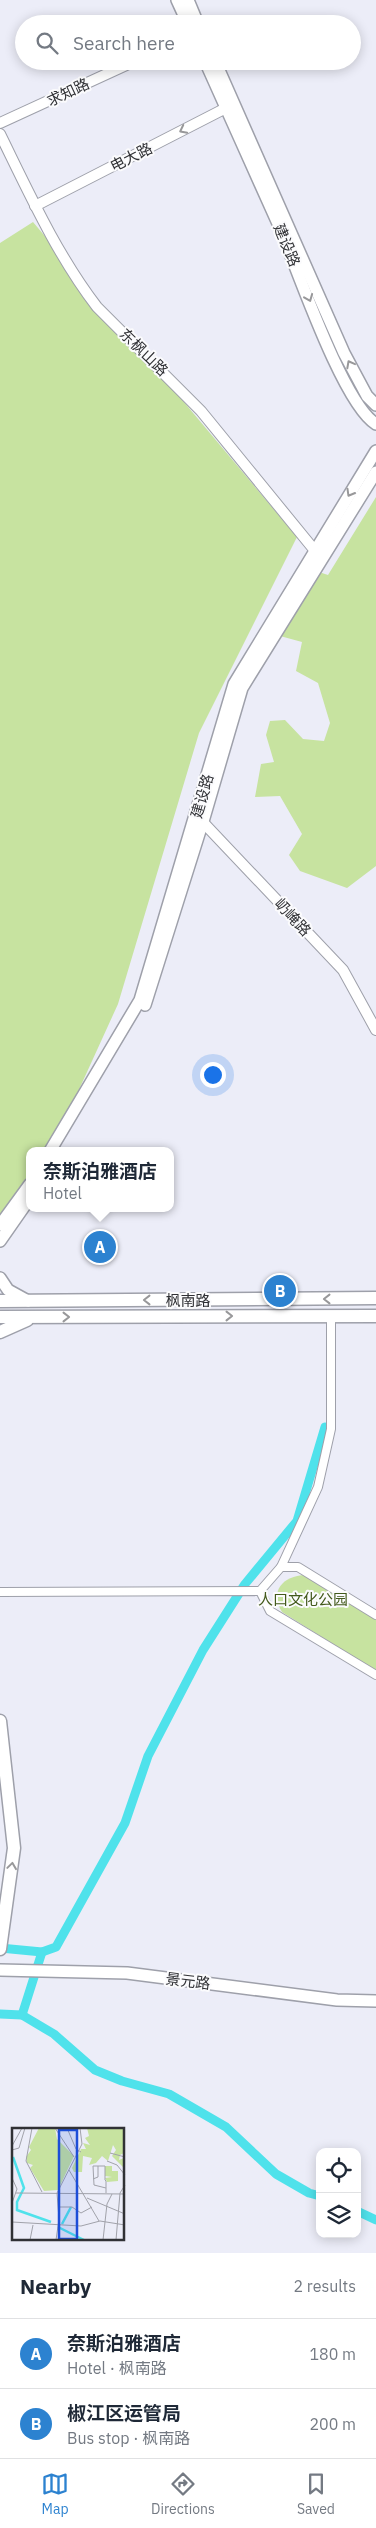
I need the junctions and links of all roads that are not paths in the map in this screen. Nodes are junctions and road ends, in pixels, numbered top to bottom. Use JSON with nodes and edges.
{"nodes":[{"id":1,"x":177,"y":0,"type":"edge"},
{"id":2,"x":188,"y":0,"type":"edge"},
{"id":3,"x":184,"y":15,"type":"edge"},
{"id":4,"x":194,"y":15,"type":"edge"},
{"id":5,"x":115,"y":70,"type":"edge"},
{"id":6,"x":209,"y":70,"type":"edge"},
{"id":7,"x":219,"y":70,"type":"edge"},
{"id":8,"x":226,"y":108,"type":"junction"},
{"id":9,"x":0,"y":123,"type":"edge"},
{"id":10,"x":0,"y":134,"type":"edge"},
{"id":11,"x":35,"y":206,"type":"junction"},
{"id":12,"x":376,"y":405,"type":"edge"},
{"id":13,"x":376,"y":424,"type":"edge"},
{"id":14,"x":376,"y":451,"type":"edge"},
{"id":15,"x":376,"y":472,"type":"edge"},
{"id":16,"x":316,"y":552,"type":"junction"},
{"id":17,"x":199,"y":819,"type":"junction"},
{"id":18,"x":376,"y":1030,"type":"edge"},
{"id":19,"x":52,"y":1147,"type":"edge"},
{"id":20,"x":61,"y":1147,"type":"edge"},
{"id":21,"x":26,"y":1189,"type":"edge"},
{"id":22,"x":26,"y":1204,"type":"edge"},
{"id":23,"x":0,"y":1225,"type":"edge"},
{"id":24,"x":0,"y":1241,"type":"edge"},
{"id":25,"x":0,"y":1278,"type":"edge"},
{"id":26,"x":376,"y":1298,"type":"edge"},
{"id":27,"x":0,"y":1301,"type":"edge"},
{"id":28,"x":28,"y":1301,"type":"junction"},
{"id":29,"x":331,"y":1316,"type":"junction"},
{"id":30,"x":376,"y":1316,"type":"edge"},
{"id":31,"x":0,"y":1317,"type":"edge"},
{"id":32,"x":36,"y":1317,"type":"junction"},
{"id":33,"x":0,"y":1332,"type":"edge"},
{"id":34,"x":281,"y":1567,"type":"junction"},
{"id":35,"x":260,"y":1591,"type":"junction"},
{"id":36,"x":0,"y":1592,"type":"edge"},
{"id":37,"x":376,"y":1615,"type":"edge"},
{"id":38,"x":376,"y":1675,"type":"edge"},
{"id":39,"x":0,"y":1721,"type":"edge"},
{"id":40,"x":0,"y":1949,"type":"edge"},
{"id":41,"x":0,"y":1970,"type":"edge"},
{"id":42,"x":376,"y":2001,"type":"edge"}],
"edges":[{"from":1,"to":3,"type":"main road"},
{"from":2,"to":4,"type":"main road"},
{"from":5,"to":9,"type":"street","name":"求知路"},
{"from":6,"to":8,"type":"main road","name":"建设路"},
{"from":12,"to":7,"type":"main road","name":"建设路","one_way":true},
{"from":8,"to":11,"type":"street","name":"电大路","one_way":true},
{"from":8,"to":13,"type":"main road","name":"建设路","one_way":true},
{"from":10,"to":11,"type":"street","name":"东枫山路"},
{"from":11,"to":16,"type":"street","name":"东枫山路"},
{"from":14,"to":16,"type":"main road","name":"建设路","one_way":true},
{"from":15,"to":17,"type":"main road","name":"建设路"},
{"from":16,"to":17,"type":"main road","name":"建设路"},
{"from":17,"to":18,"type":"street","name":"屷崦路"},
{"from":17,"to":19,"type":"main road","name":"建设路"},
{"from":17,"to":20,"type":"main road","name":"建设路"},
{"from":21,"to":23,"type":"main road"},
{"from":22,"to":24,"type":"main road"},
{"from":25,"to":28,"type":"main road"},
{"from":26,"to":28,"type":"main road","name":"枫南路","one_way":true},
{"from":27,"to":28,"type":"main road","name":"枫南路"},
{"from":29,"to":30,"type":"main road","name":"枫南路"},
{"from":32,"to":29,"type":"main road","name":"枫南路","one_way":true},
{"from":29,"to":34,"type":"street"},
{"from":31,"to":32,"type":"main road","name":"枫南路"},
{"from":32,"to":33,"type":"main road"},
{"from":34,"to":35,"type":"street"},
{"from":34,"to":37,"type":"street"},
{"from":35,"to":36,"type":"street"},
{"from":35,"to":38,"type":"street"},
{"from":40,"to":39,"type":"main road","one_way":true},
{"from":41,"to":42,"type":"main road","name":"景元路"}]}
